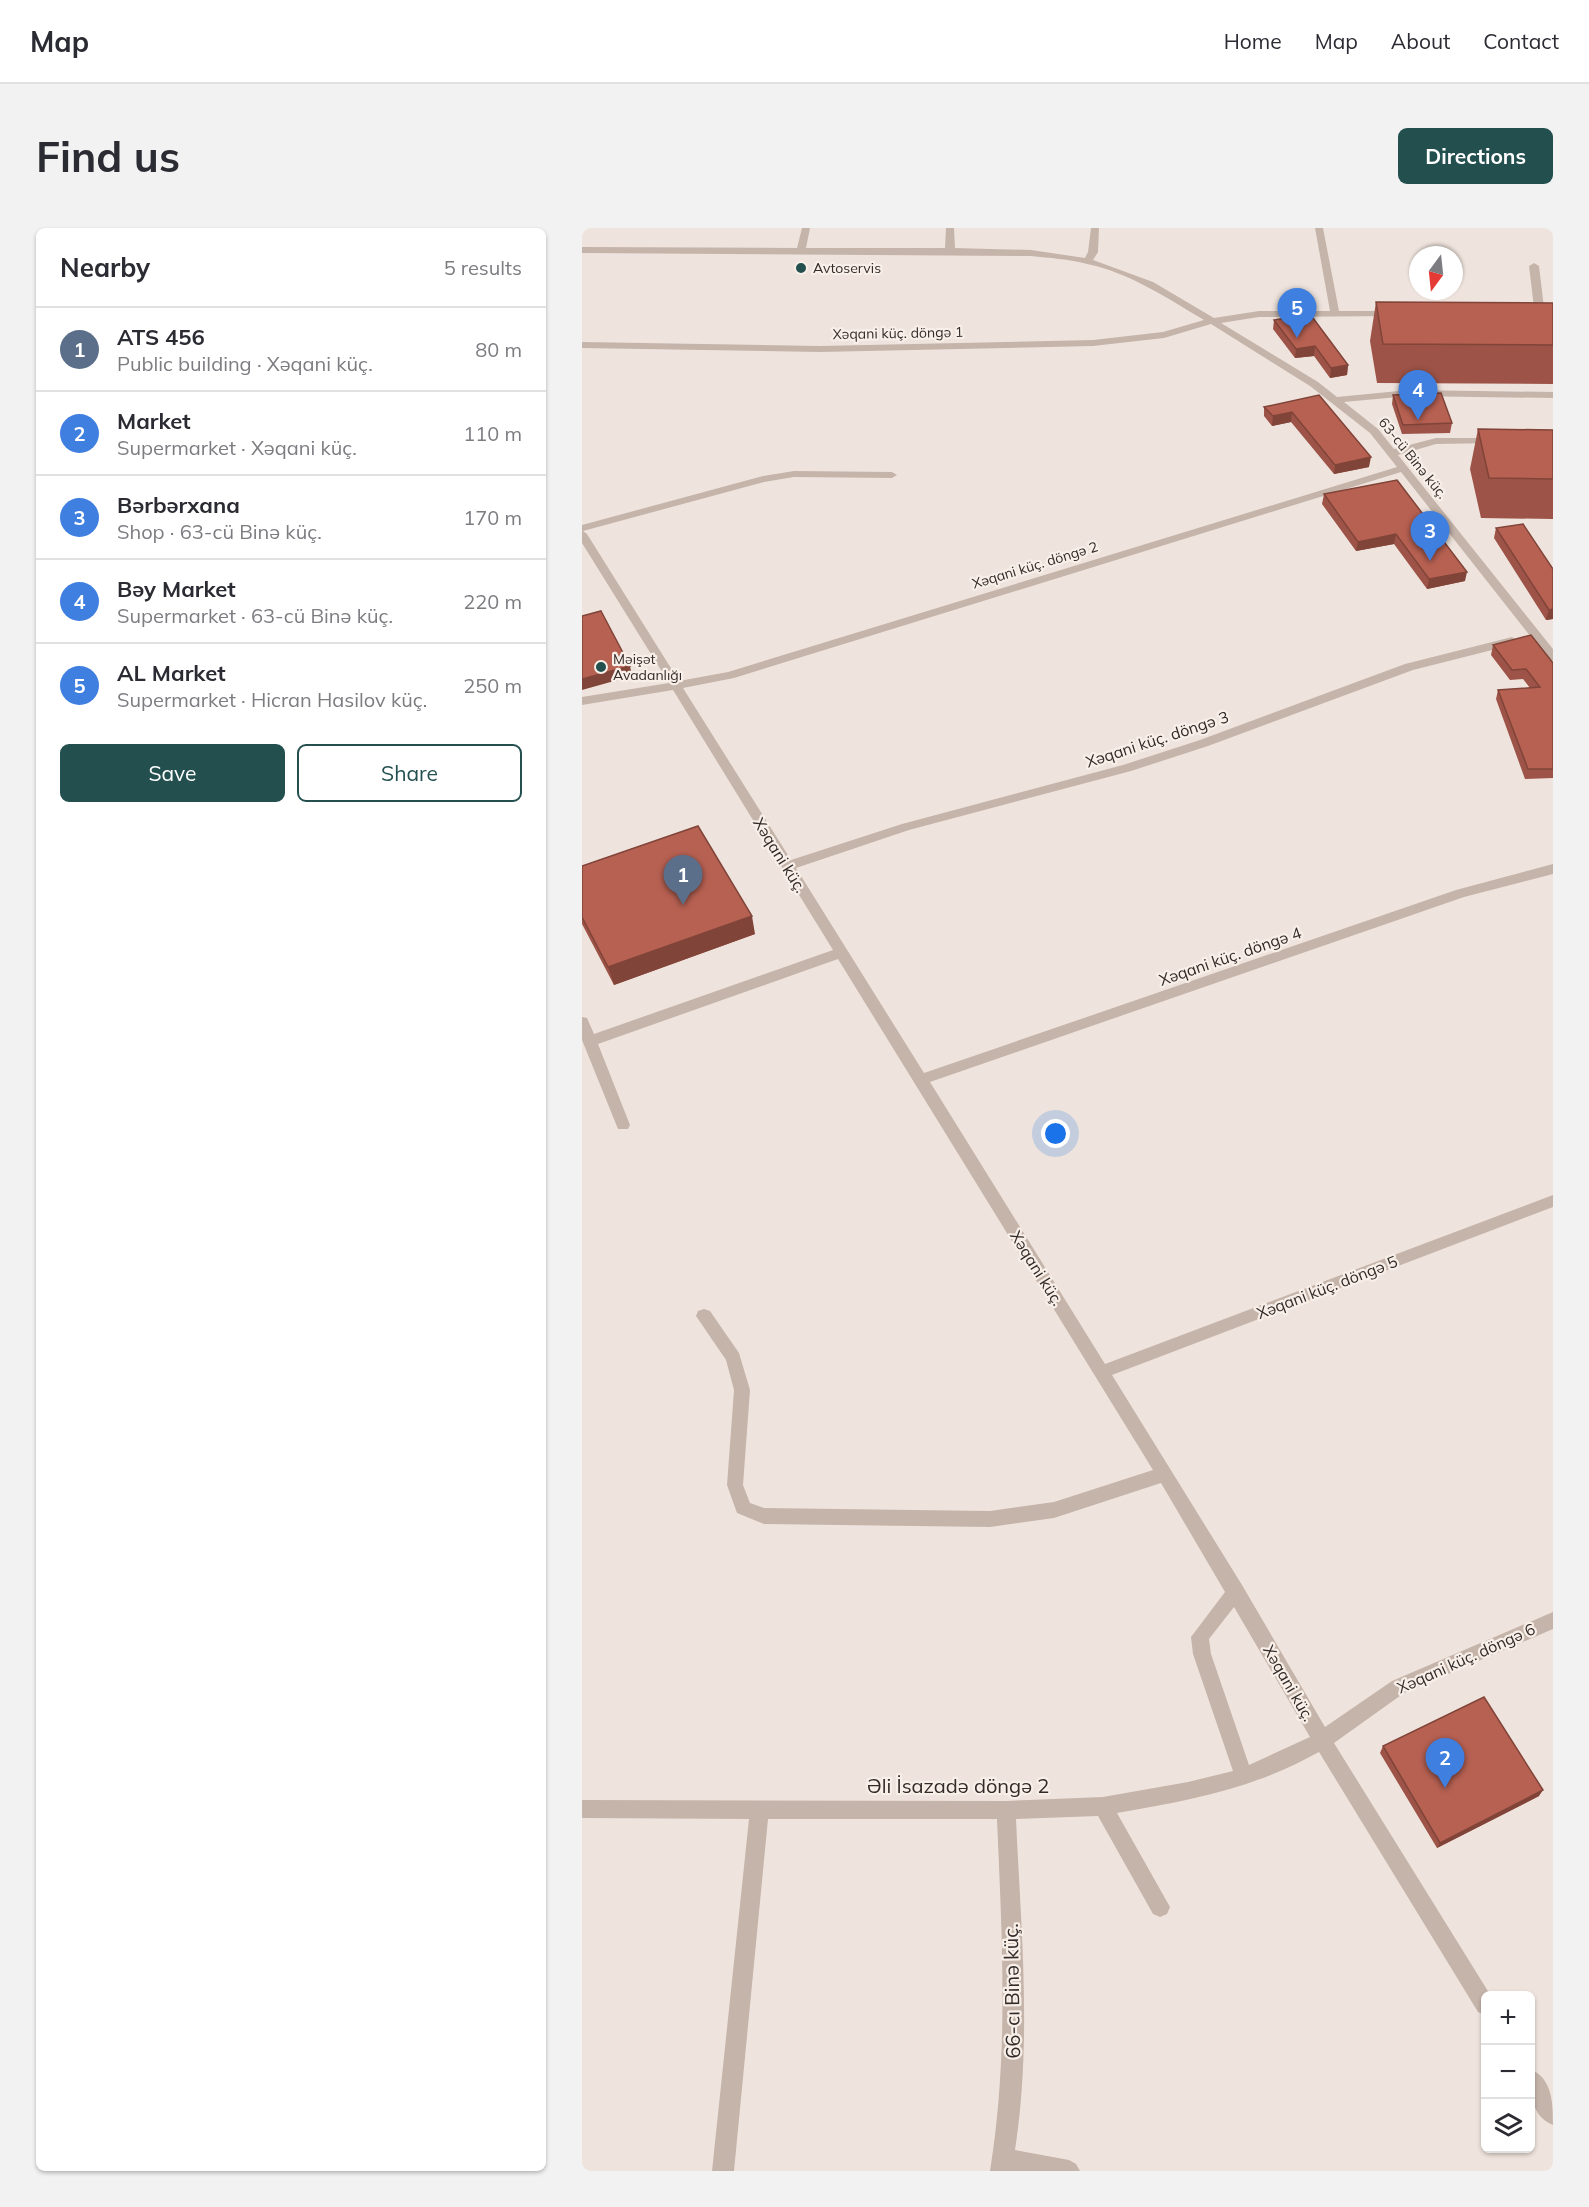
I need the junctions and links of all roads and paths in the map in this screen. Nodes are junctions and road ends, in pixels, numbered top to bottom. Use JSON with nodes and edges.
{"nodes":[{"id":1,"x":806,"y":228,"type":"edge"},
{"id":2,"x":950,"y":228,"type":"edge"},
{"id":3,"x":1095,"y":228,"type":"edge"},
{"id":4,"x":1319,"y":228,"type":"edge"},
{"id":5,"x":582,"y":250,"type":"edge"},
{"id":6,"x":801,"y":250,"type":"junction"},
{"id":7,"x":950,"y":251,"type":"junction"},
{"id":8,"x":1088,"y":261,"type":"junction"},
{"id":9,"x":1534,"y":266,"type":"dead end"},
{"id":10,"x":1335,"y":313,"type":"junction"},
{"id":11,"x":1403,"y":314,"type":"edge"},
{"id":12,"x":1528,"y":315,"type":"edge"},
{"id":13,"x":1540,"y":315,"type":"junction"},
{"id":14,"x":1553,"y":316,"type":"edge"},
{"id":15,"x":1212,"y":321,"type":"junction"},
{"id":16,"x":582,"y":345,"type":"edge"},
{"id":17,"x":1553,"y":395,"type":"edge"},
{"id":18,"x":1337,"y":400,"type":"junction"},
{"id":19,"x":1508,"y":440,"type":"edge"},
{"id":20,"x":1392,"y":453,"type":"junction"},
{"id":21,"x":1403,"y":468,"type":"junction"},
{"id":22,"x":892,"y":475,"type":"dead end"},
{"id":23,"x":582,"y":528,"type":"edge"},
{"id":24,"x":582,"y":534,"type":"edge"},
{"id":25,"x":1535,"y":635,"type":"junction"},
{"id":26,"x":1553,"y":657,"type":"edge"},
{"id":27,"x":675,"y":687,"type":"junction"},
{"id":28,"x":582,"y":701,"type":"edge"},
{"id":29,"x":787,"y":866,"type":"junction"},
{"id":30,"x":1553,"y":869,"type":"edge"},
{"id":31,"x":842,"y":952,"type":"junction"},
{"id":32,"x":582,"y":1022,"type":"edge"},
{"id":33,"x":590,"y":1041,"type":"junction"},
{"id":34,"x":920,"y":1080,"type":"junction"},
{"id":35,"x":623,"y":1125,"type":"dead end"},
{"id":36,"x":1553,"y":1201,"type":"edge"},
{"id":37,"x":704,"y":1316,"type":"dead end"},
{"id":38,"x":1102,"y":1372,"type":"junction"},
{"id":39,"x":1165,"y":1474,"type":"junction"},
{"id":40,"x":1236,"y":1591,"type":"junction"},
{"id":41,"x":1553,"y":1620,"type":"edge"},
{"id":42,"x":1322,"y":1740,"type":"junction"},
{"id":43,"x":1244,"y":1778,"type":"junction"},
{"id":44,"x":1103,"y":1806,"type":"junction"},
{"id":45,"x":760,"y":1808,"type":"junction"},
{"id":46,"x":582,"y":1809,"type":"edge"},
{"id":47,"x":1006,"y":1810,"type":"junction"},
{"id":48,"x":1160,"y":1907,"type":"dead end"},
{"id":49,"x":1481,"y":1999,"type":"edge"},
{"id":50,"x":1535,"y":2087,"type":"edge"},
{"id":51,"x":1553,"y":2115,"type":"edge"},
{"id":52,"x":1002,"y":2165,"type":"edge"},
{"id":53,"x":723,"y":2171,"type":"edge"},
{"id":54,"x":1069,"y":2171,"type":"edge"}],
"edges":[{"from":1,"to":6,"type":"street"},
{"from":2,"to":7,"type":"street"},
{"from":3,"to":8,"type":"street"},
{"from":4,"to":10,"type":"street"},
{"from":5,"to":6,"type":"street","name":"63-cü Binə küç."},
{"from":6,"to":7,"type":"street","name":"63-cü Binə küç."},
{"from":7,"to":8,"type":"street","name":"63-cü Binə küç."},
{"from":8,"to":15,"type":"street","name":"63-cü Binə küç."},
{"from":9,"to":13,"type":"street"},
{"from":10,"to":11,"type":"street","name":"Xəqani küç. döngə 1"},
{"from":10,"to":15,"type":"street","name":"Xəqani küç. döngə 1"},
{"from":12,"to":13,"type":"street"},
{"from":13,"to":14,"type":"street"},
{"from":15,"to":16,"type":"street","name":"Xəqani küç. döngə 1"},
{"from":15,"to":18,"type":"street","name":"63-cü Binə küç."},
{"from":17,"to":18,"type":"street"},
{"from":18,"to":20,"type":"street","name":"63-cü Binə küç."},
{"from":19,"to":20,"type":"street"},
{"from":20,"to":21,"type":"street","name":"63-cü Binə küç."},
{"from":21,"to":25,"type":"street","name":"63-cü Binə küç."},
{"from":21,"to":27,"type":"street","name":"Xəqani küç. döngə 2"},
{"from":22,"to":23,"type":"street"},
{"from":24,"to":27,"type":"street","name":"Xəqani küç."},
{"from":25,"to":26,"type":"street","name":"63-cü Binə küç."},
{"from":25,"to":29,"type":"street","name":"Xəqani küç. döngə 3"},
{"from":27,"to":28,"type":"street","name":"Xəqani küç. döngə 2"},
{"from":27,"to":29,"type":"street","name":"Xəqani küç."},
{"from":29,"to":31,"type":"street","name":"Xəqani küç."},
{"from":30,"to":34,"type":"street","name":"Xəqani küç. döngə 4"},
{"from":31,"to":33,"type":"street"},
{"from":31,"to":34,"type":"street","name":"Xəqani küç."},
{"from":32,"to":33,"type":"street"},
{"from":33,"to":35,"type":"street"},
{"from":34,"to":38,"type":"street","name":"Xəqani küç."},
{"from":36,"to":38,"type":"street","name":"Xəqani küç. döngə 5"},
{"from":37,"to":39,"type":"street"},
{"from":38,"to":39,"type":"street","name":"Xəqani küç."},
{"from":39,"to":40,"type":"street","name":"Xəqani küç."},
{"from":40,"to":42,"type":"street","name":"Xəqani küç."},
{"from":40,"to":43,"type":"street"},
{"from":41,"to":42,"type":"street","name":"Xəqani küç. döngə 6"},
{"from":42,"to":43,"type":"street","name":"Əli İsazadə döngə 2"},
{"from":42,"to":49,"type":"street","name":"Xəqani küç."},
{"from":43,"to":44,"type":"street","name":"Əli İsazadə döngə 2"},
{"from":44,"to":47,"type":"street","name":"Əli İsazadə döngə 2"},
{"from":44,"to":48,"type":"street"},
{"from":45,"to":46,"type":"street","name":"Əli İsazadə döngə 2"},
{"from":45,"to":47,"type":"street","name":"Əli İsazadə döngə 2"},
{"from":45,"to":53,"type":"street"},
{"from":47,"to":52,"type":"street","name":"66-cı Binə küç."},
{"from":50,"to":51,"type":"street"},
{"from":52,"to":54,"type":"street"}]}
